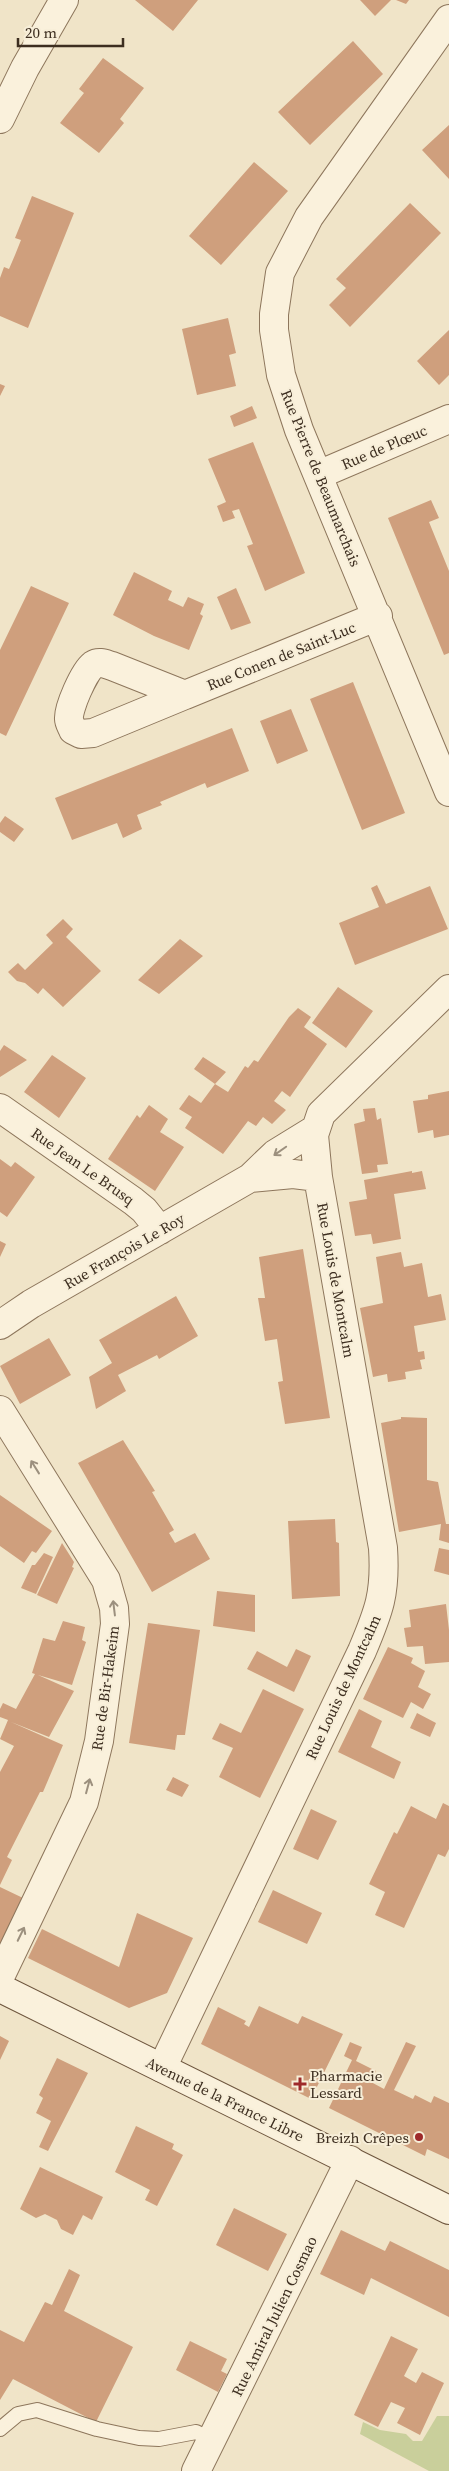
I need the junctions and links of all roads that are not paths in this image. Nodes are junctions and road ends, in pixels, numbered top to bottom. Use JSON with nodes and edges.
{"nodes":[{"id":1,"x":64,"y":0,"type":"edge"},
{"id":2,"x":449,"y":19,"type":"edge"},
{"id":3,"x":0,"y":119,"type":"edge"},
{"id":4,"x":449,"y":419,"type":"edge"},
{"id":5,"x":318,"y":475,"type":"junction"},
{"id":6,"x":378,"y":616,"type":"junction"},
{"id":7,"x":185,"y":695,"type":"dead end"},
{"id":8,"x":449,"y":792,"type":"edge"},
{"id":9,"x":449,"y":989,"type":"edge"},
{"id":10,"x":0,"y":1108,"type":"edge"},
{"id":11,"x":314,"y":1130,"type":"junction"},
{"id":12,"x":318,"y":1177,"type":"junction"},
{"id":13,"x":250,"y":1178,"type":"junction"},
{"id":14,"x":160,"y":1230,"type":"junction"},
{"id":15,"x":0,"y":1325,"type":"edge"},
{"id":16,"x":0,"y":1410,"type":"edge"},
{"id":17,"x":0,"y":1977,"type":"edge"},
{"id":18,"x":0,"y":1988,"type":"edge"},
{"id":19,"x":162,"y":2068,"type":"junction"},
{"id":20,"x":350,"y":2160,"type":"junction"},
{"id":21,"x":449,"y":2210,"type":"edge"},
{"id":22,"x":0,"y":2429,"type":"edge"},
{"id":23,"x":212,"y":2440,"type":"junction"},
{"id":24,"x":196,"y":2471,"type":"edge"}],
"edges":[{"from":1,"to":3,"type":"street"},
{"from":2,"to":5,"type":"street","name":"Rue Pierre de Beaumarchais"},
{"from":4,"to":5,"type":"street","name":"Rue de Plœuc"},
{"from":5,"to":6,"type":"street","name":"Rue Pierre de Beaumarchais"},
{"from":6,"to":7,"type":"street","name":"Rue Conen de Saint-Luc"},
{"from":6,"to":8,"type":"street","name":"Rue Pierre de Beaumarchais"},
{"from":9,"to":11,"type":"street","name":"Rue François Le Roy"},
{"from":10,"to":14,"type":"street","name":"Rue Jean Le Brusq"},
{"from":11,"to":12,"type":"street","name":"Rue Louis de Montcalm"},
{"from":11,"to":13,"type":"street","name":"Rue François Le Roy","one_way":true},
{"from":12,"to":13,"type":"street","name":"Rue François Le Roy"},
{"from":12,"to":19,"type":"street","name":"Rue Louis de Montcalm"},
{"from":13,"to":14,"type":"street","name":"Rue François Le Roy"},
{"from":14,"to":15,"type":"street","name":"Rue François Le Roy"},
{"from":17,"to":16,"type":"street","name":"Rue de Bir-Hakeim","one_way":true},
{"from":18,"to":19,"type":"street","name":"Avenue de la France Libre"},
{"from":19,"to":20,"type":"street","name":"Avenue de la France Libre"},
{"from":20,"to":21,"type":"street","name":"Avenue de la France Libre"},
{"from":20,"to":23,"type":"street","name":"Rue Amiral Julien Cosmao"},
{"from":22,"to":23,"type":"lane"},
{"from":23,"to":24,"type":"street","name":"Rue Amiral Julien Cosmao"}]}
